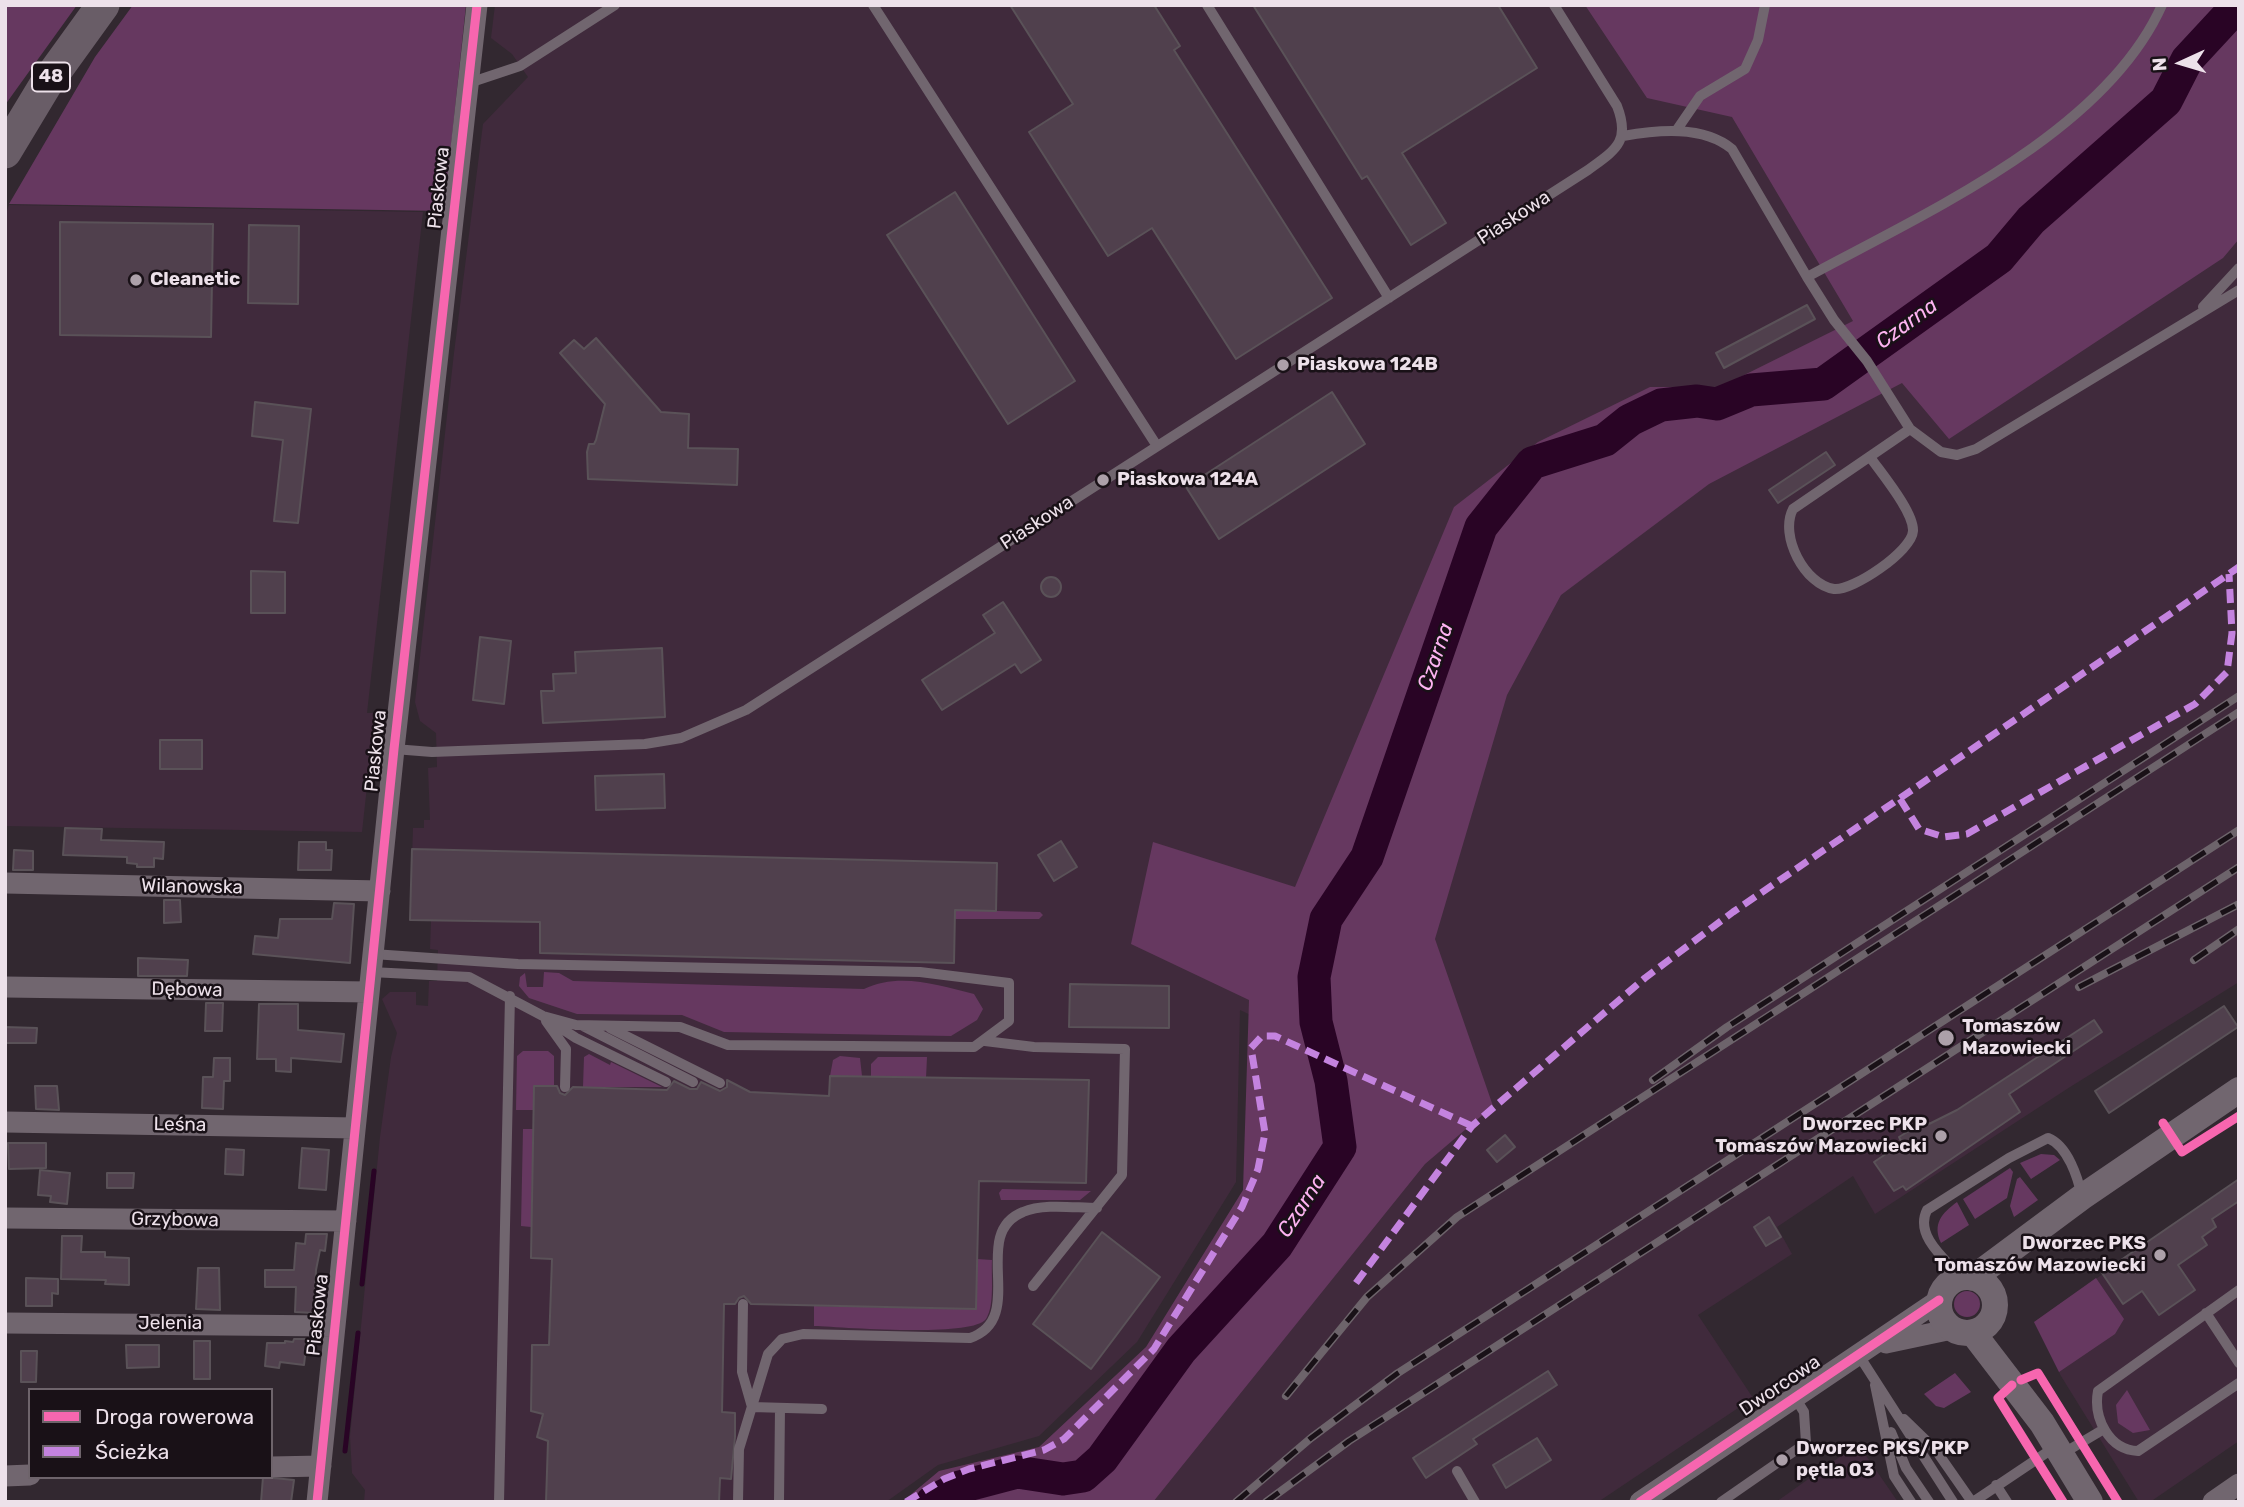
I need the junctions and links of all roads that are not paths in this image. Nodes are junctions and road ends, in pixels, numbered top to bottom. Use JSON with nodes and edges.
{"nodes":[{"id":1,"x":103,"y":5,"type":"edge"},
{"id":2,"x":477,"y":5,"type":"edge"},
{"id":3,"x":615,"y":5,"type":"edge"},
{"id":4,"x":873,"y":5,"type":"edge"},
{"id":5,"x":1207,"y":5,"type":"edge"},
{"id":6,"x":1553,"y":5,"type":"edge"},
{"id":7,"x":1765,"y":5,"type":"edge"},
{"id":8,"x":2162,"y":5,"type":"edge"},
{"id":9,"x":468,"y":83,"type":"junction"},
{"id":10,"x":1676,"y":131,"type":"junction"},
{"id":11,"x":1623,"y":136,"type":"junction"},
{"id":12,"x":5,"y":152,"type":"edge"},
{"id":13,"x":2239,"y":268,"type":"edge"},
{"id":14,"x":1807,"y":277,"type":"junction"},
{"id":15,"x":2239,"y":290,"type":"edge"},
{"id":16,"x":1389,"y":298,"type":"junction"},
{"id":17,"x":2195,"y":316,"type":"junction"},
{"id":18,"x":1910,"y":429,"type":"junction"},
{"id":19,"x":1157,"y":446,"type":"junction"},
{"id":20,"x":1870,"y":457,"type":"junction"},
{"id":21,"x":394,"y":749,"type":"junction"},
{"id":22,"x":5,"y":883,"type":"edge"},
{"id":23,"x":380,"y":891,"type":"junction"},
{"id":24,"x":371,"y":973,"type":"junction"},
{"id":25,"x":5,"y":988,"type":"edge"},
{"id":26,"x":510,"y":996,"type":"junction"},
{"id":27,"x":543,"y":1016,"type":"junction"},
{"id":28,"x":580,"y":1025,"type":"junction"},
{"id":29,"x":606,"y":1026,"type":"junction"},
{"id":30,"x":985,"y":1041,"type":"junction"},
{"id":31,"x":666,"y":1082,"type":"dead end"},
{"id":32,"x":693,"y":1082,"type":"dead end"},
{"id":33,"x":720,"y":1083,"type":"dead end"},
{"id":34,"x":565,"y":1087,"type":"dead end"},
{"id":35,"x":2239,"y":1090,"type":"edge"},
{"id":36,"x":5,"y":1122,"type":"edge"},
{"id":37,"x":355,"y":1128,"type":"junction"},
{"id":38,"x":2082,"y":1197,"type":"junction"},
{"id":39,"x":1097,"y":1208,"type":"junction"},
{"id":40,"x":5,"y":1218,"type":"edge"},
{"id":41,"x":346,"y":1221,"type":"junction"},
{"id":42,"x":2044,"y":1227,"type":"junction"},
{"id":43,"x":1967,"y":1278,"type":"junction"},
{"id":44,"x":1033,"y":1286,"type":"dead end"},
{"id":45,"x":2239,"y":1290,"type":"edge"},
{"id":46,"x":1940,"y":1300,"type":"junction"},
{"id":47,"x":743,"y":1304,"type":"dead end"},
{"id":48,"x":2206,"y":1313,"type":"junction"},
{"id":49,"x":1978,"y":1321,"type":"junction"},
{"id":50,"x":5,"y":1323,"type":"edge"},
{"id":51,"x":335,"y":1326,"type":"junction"},
{"id":52,"x":1864,"y":1351,"type":"junction"},
{"id":53,"x":2239,"y":1363,"type":"edge"},
{"id":54,"x":1871,"y":1372,"type":"junction"},
{"id":55,"x":2239,"y":1383,"type":"edge"},
{"id":56,"x":1794,"y":1396,"type":"junction"},
{"id":57,"x":752,"y":1407,"type":"junction"},
{"id":58,"x":780,"y":1408,"type":"junction"},
{"id":59,"x":822,"y":1409,"type":"dead end"},
{"id":60,"x":1895,"y":1410,"type":"junction"},
{"id":61,"x":1884,"y":1416,"type":"junction"},
{"id":62,"x":2104,"y":1429,"type":"junction"},
{"id":63,"x":2059,"y":1450,"type":"junction"},
{"id":64,"x":321,"y":1466,"type":"junction"},
{"id":65,"x":273,"y":1467,"type":"edge"},
{"id":66,"x":1457,"y":1471,"type":"dead end"},
{"id":67,"x":5,"y":1475,"type":"edge"},
{"id":68,"x":28,"y":1475,"type":"edge"},
{"id":69,"x":2239,"y":1484,"type":"edge"},
{"id":70,"x":1996,"y":1485,"type":"junction"},
{"id":71,"x":317,"y":1502,"type":"edge"},
{"id":72,"x":499,"y":1502,"type":"edge"},
{"id":73,"x":738,"y":1502,"type":"edge"},
{"id":74,"x":779,"y":1502,"type":"edge"},
{"id":75,"x":1475,"y":1502,"type":"edge"},
{"id":76,"x":1640,"y":1502,"type":"edge"},
{"id":77,"x":1721,"y":1502,"type":"edge"},
{"id":78,"x":1912,"y":1502,"type":"edge"},
{"id":79,"x":1929,"y":1502,"type":"edge"},
{"id":80,"x":1953,"y":1502,"type":"edge"},
{"id":81,"x":1973,"y":1502,"type":"edge"},
{"id":82,"x":2007,"y":1502,"type":"edge"},
{"id":83,"x":2090,"y":1502,"type":"edge"},
{"id":84,"x":2213,"y":1502,"type":"edge"}],
"edges":[{"from":1,"to":12,"type":"main road","number":"48"},
{"from":2,"to":9,"type":"street","name":"Piaskowa"},
{"from":3,"to":9,"type":"lane"},
{"from":4,"to":19,"type":"lane"},
{"from":5,"to":16,"type":"lane"},
{"from":6,"to":11,"type":"lane"},
{"from":7,"to":10,"type":"lane"},
{"from":8,"to":14,"type":"lane"},
{"from":9,"to":21,"type":"street","name":"Piaskowa"},
{"from":10,"to":11,"type":"lane"},
{"from":10,"to":14,"type":"lane"},
{"from":11,"to":16,"type":"lane","name":"Piaskowa"},
{"from":13,"to":17,"type":"lane"},
{"from":14,"to":18,"type":"lane"},
{"from":15,"to":17,"type":"lane"},
{"from":16,"to":19,"type":"lane","name":"Piaskowa"},
{"from":17,"to":18,"type":"lane"},
{"from":18,"to":20,"type":"lane"},
{"from":19,"to":21,"type":"lane","name":"Piaskowa"},
{"from":20,"to":20,"type":"lane"},
{"from":21,"to":23,"type":"street","name":"Piaskowa"},
{"from":22,"to":23,"type":"street","name":"Wilanowska"},
{"from":23,"to":24,"type":"street","name":"Piaskowa"},
{"from":24,"to":25,"type":"street","name":"Dębowa"},
{"from":24,"to":26,"type":"lane"},
{"from":24,"to":30,"type":"lane"},
{"from":24,"to":37,"type":"street","name":"Piaskowa"},
{"from":26,"to":27,"type":"lane"},
{"from":26,"to":72,"type":"lane"},
{"from":27,"to":28,"type":"lane"},
{"from":27,"to":31,"type":"lane"},
{"from":27,"to":34,"type":"lane"},
{"from":28,"to":29,"type":"lane"},
{"from":28,"to":32,"type":"lane"},
{"from":29,"to":30,"type":"lane"},
{"from":29,"to":33,"type":"lane"},
{"from":30,"to":39,"type":"lane"},
{"from":35,"to":38,"type":"street"},
{"from":36,"to":37,"type":"street","name":"Leśna"},
{"from":37,"to":41,"type":"street","name":"Piaskowa"},
{"from":38,"to":42,"type":"street"},
{"from":38,"to":43,"type":"lane"},
{"from":39,"to":44,"type":"lane"},
{"from":39,"to":57,"type":"lane"},
{"from":40,"to":41,"type":"street","name":"Grzybowa"},
{"from":41,"to":51,"type":"street","name":"Piaskowa"},
{"from":42,"to":43,"type":"street"},
{"from":42,"to":49,"type":"street"},
{"from":43,"to":46,"type":"street"},
{"from":43,"to":49,"type":"street"},
{"from":45,"to":48,"type":"lane"},
{"from":46,"to":49,"type":"street"},
{"from":46,"to":52,"type":"street","name":"Dworcowa"},
{"from":47,"to":57,"type":"lane"},
{"from":48,"to":53,"type":"lane"},
{"from":48,"to":62,"type":"lane"},
{"from":49,"to":52,"type":"street","name":"Dworcowa"},
{"from":49,"to":63,"type":"street"},
{"from":50,"to":51,"type":"street","name":"Jelenia"},
{"from":51,"to":64,"type":"street","name":"Piaskowa"},
{"from":52,"to":54,"type":"lane"},
{"from":52,"to":56,"type":"street","name":"Dworcowa"},
{"from":54,"to":60,"type":"lane"},
{"from":54,"to":61,"type":"lane"},
{"from":55,"to":62,"type":"lane"},
{"from":56,"to":76,"type":"street","name":"Dworcowa"},
{"from":56,"to":77,"type":"lane"},
{"from":57,"to":58,"type":"lane"},
{"from":57,"to":73,"type":"lane"},
{"from":58,"to":59,"type":"lane"},
{"from":58,"to":74,"type":"lane"},
{"from":60,"to":80,"type":"lane"},
{"from":60,"to":81,"type":"lane"},
{"from":61,"to":78,"type":"lane"},
{"from":61,"to":79,"type":"lane"},
{"from":62,"to":63,"type":"lane"},
{"from":63,"to":70,"type":"lane"},
{"from":63,"to":83,"type":"street"},
{"from":64,"to":65,"type":"street"},
{"from":64,"to":71,"type":"street","name":"Piaskowa"},
{"from":66,"to":75,"type":"lane"},
{"from":67,"to":68,"type":"street"},
{"from":69,"to":84,"type":"street"},
{"from":70,"to":81,"type":"lane"},
{"from":70,"to":82,"type":"lane"}]}
